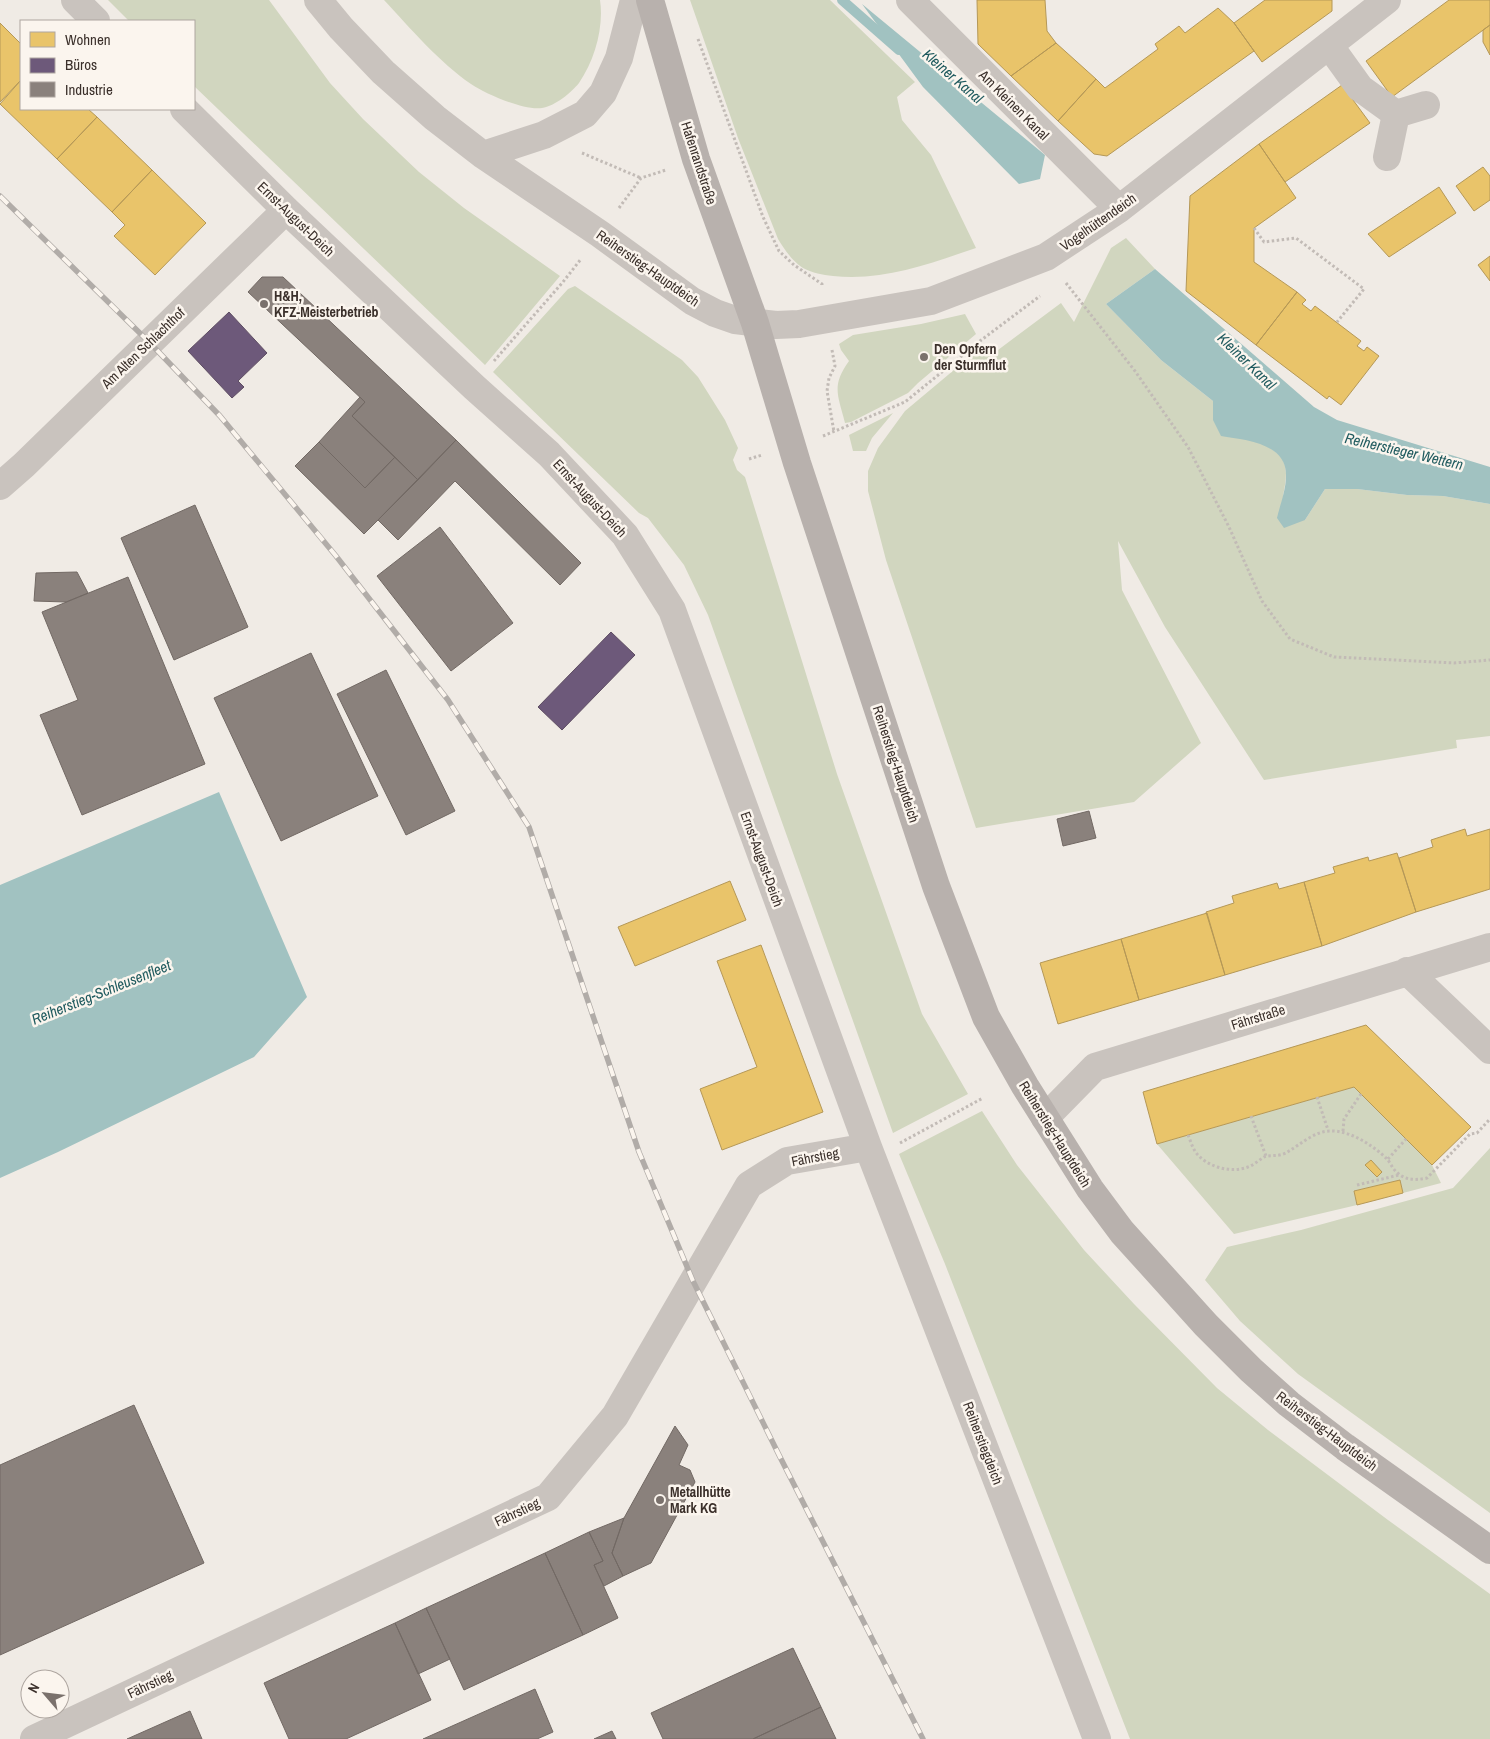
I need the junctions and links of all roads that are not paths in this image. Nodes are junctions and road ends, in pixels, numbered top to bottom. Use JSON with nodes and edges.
{"nodes":[{"id":1,"x":75,"y":0,"type":"edge"},
{"id":2,"x":318,"y":0,"type":"edge"},
{"id":3,"x":634,"y":0,"type":"edge"},
{"id":4,"x":650,"y":0,"type":"edge"},
{"id":5,"x":910,"y":0,"type":"edge"},
{"id":6,"x":1387,"y":0,"type":"edge"},
{"id":7,"x":95,"y":20,"type":"edge"},
{"id":8,"x":1329,"y":45,"type":"junction"},
{"id":9,"x":1426,"y":105,"type":"dead end"},
{"id":10,"x":185,"y":110,"type":"edge"},
{"id":11,"x":1396,"y":114,"type":"junction"},
{"id":12,"x":483,"y":155,"type":"junction"},
{"id":13,"x":1388,"y":157,"type":"dead end"},
{"id":14,"x":286,"y":210,"type":"junction"},
{"id":15,"x":1109,"y":216,"type":"junction"},
{"id":16,"x":755,"y":323,"type":"junction"},
{"id":17,"x":0,"y":486,"type":"edge"},
{"id":18,"x":1490,"y":947,"type":"edge"},
{"id":19,"x":1407,"y":971,"type":"junction"},
{"id":20,"x":1490,"y":1050,"type":"edge"},
{"id":21,"x":1045,"y":1118,"type":"junction"},
{"id":22,"x":868,"y":1148,"type":"junction"},
{"id":23,"x":1490,"y":1550,"type":"edge"},
{"id":24,"x":34,"y":1739,"type":"edge"},
{"id":25,"x":1097,"y":1739,"type":"edge"}],
"edges":[{"from":1,"to":7,"type":"street"},
{"from":2,"to":12,"type":"street","name":"Reiherstieg-Hauptdeich"},
{"from":3,"to":12,"type":"street"},
{"from":4,"to":16,"type":"main road","name":"Hafenrandstraße"},
{"from":5,"to":15,"type":"street","name":"Am Kleinen Kanal"},
{"from":6,"to":8,"type":"street","name":"Vogelhüttendeich"},
{"from":8,"to":11,"type":"street"},
{"from":8,"to":15,"type":"street","name":"Vogelhüttendeich"},
{"from":9,"to":11,"type":"street"},
{"from":10,"to":14,"type":"street","name":"Ernst-August-Deich"},
{"from":11,"to":13,"type":"street"},
{"from":12,"to":16,"type":"street","name":"Reiherstieg-Hauptdeich"},
{"from":14,"to":17,"type":"street","name":"Am Alten Schlachthof"},
{"from":14,"to":22,"type":"street","name":"Ernst-August-Deich"},
{"from":15,"to":16,"type":"street","name":"Vogelhüttendeich"},
{"from":16,"to":21,"type":"main road","name":"Reiherstieg-Hauptdeich"},
{"from":18,"to":19,"type":"street","name":"Fährstraße"},
{"from":19,"to":20,"type":"street"},
{"from":19,"to":21,"type":"street","name":"Fährstraße"},
{"from":21,"to":23,"type":"main road","name":"Reiherstieg-Hauptdeich"},
{"from":22,"to":24,"type":"street","name":"Fährstieg"},
{"from":22,"to":25,"type":"street","name":"Reiherstiegdeich"}]}
